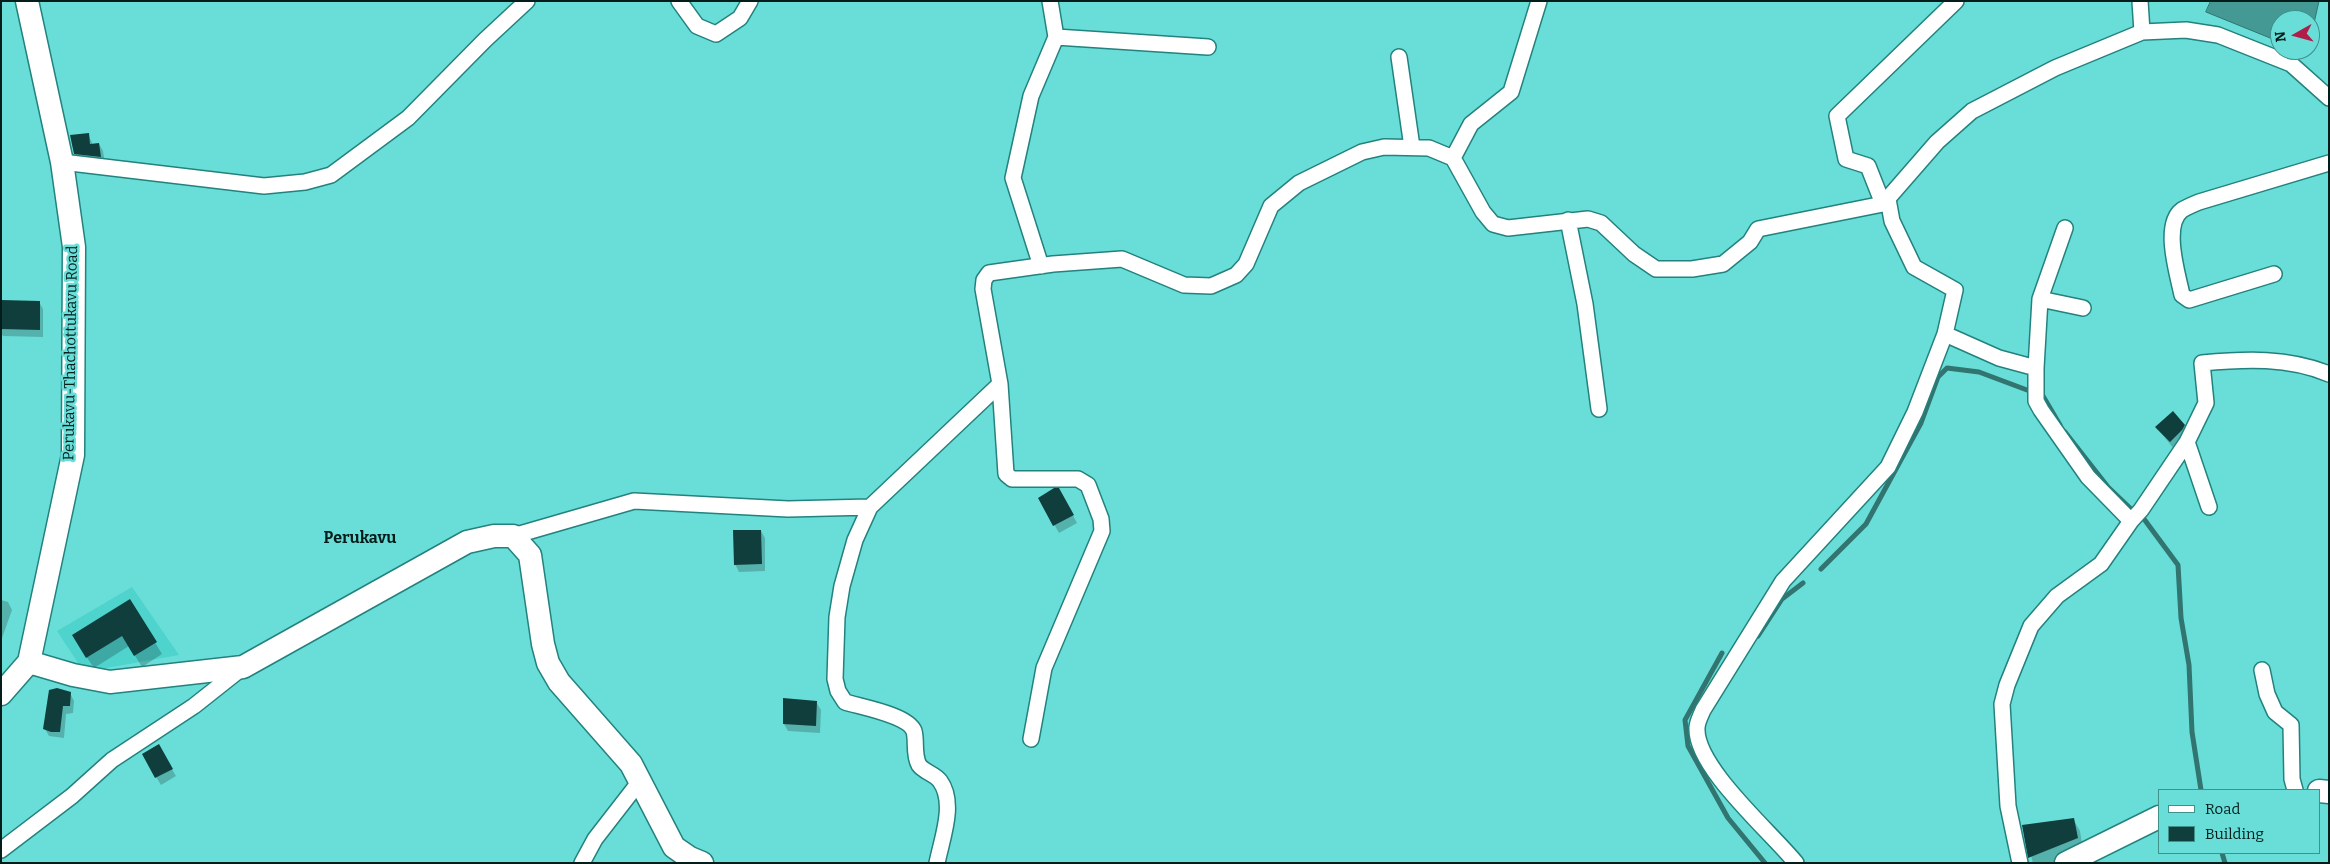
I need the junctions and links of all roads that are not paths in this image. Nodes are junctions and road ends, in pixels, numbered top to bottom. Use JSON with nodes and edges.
{"nodes":[{"id":1,"x":27,"y":1,"type":"edge"},
{"id":2,"x":527,"y":1,"type":"edge"},
{"id":3,"x":679,"y":1,"type":"edge"},
{"id":4,"x":750,"y":1,"type":"edge"},
{"id":5,"x":1050,"y":1,"type":"edge"},
{"id":6,"x":1539,"y":1,"type":"edge"},
{"id":7,"x":1956,"y":1,"type":"edge"},
{"id":8,"x":2140,"y":1,"type":"edge"},
{"id":9,"x":2142,"y":32,"type":"junction"},
{"id":10,"x":1056,"y":37,"type":"junction"},
{"id":11,"x":1208,"y":47,"type":"dead end"},
{"id":12,"x":1399,"y":57,"type":"dead end"},
{"id":13,"x":2329,"y":98,"type":"edge"},
{"id":14,"x":1412,"y":147,"type":"junction"},
{"id":15,"x":1453,"y":158,"type":"junction"},
{"id":16,"x":62,"y":162,"type":"junction"},
{"id":17,"x":2329,"y":162,"type":"edge"},
{"id":18,"x":1885,"y":202,"type":"junction"},
{"id":19,"x":1568,"y":220,"type":"junction"},
{"id":20,"x":2064,"y":228,"type":"dead end"},
{"id":21,"x":1041,"y":266,"type":"junction"},
{"id":22,"x":2274,"y":274,"type":"dead end"},
{"id":23,"x":2040,"y":298,"type":"junction"},
{"id":24,"x":2083,"y":308,"type":"dead end"},
{"id":25,"x":1945,"y":334,"type":"junction"},
{"id":26,"x":2036,"y":368,"type":"junction"},
{"id":27,"x":2329,"y":374,"type":"edge"},
{"id":28,"x":1000,"y":384,"type":"junction"},
{"id":29,"x":1599,"y":409,"type":"dead end"},
{"id":30,"x":2187,"y":442,"type":"junction"},
{"id":31,"x":870,"y":507,"type":"junction"},
{"id":32,"x":2209,"y":507,"type":"dead end"},
{"id":33,"x":2136,"y":516,"type":"junction"},
{"id":34,"x":513,"y":536,"type":"junction"},
{"id":35,"x":29,"y":662,"type":"junction"},
{"id":36,"x":243,"y":666,"type":"junction"},
{"id":37,"x":2262,"y":670,"type":"dead end"},
{"id":38,"x":1,"y":694,"type":"edge"},
{"id":39,"x":1031,"y":739,"type":"dead end"},
{"id":40,"x":640,"y":781,"type":"junction"},
{"id":41,"x":2294,"y":789,"type":"edge"},
{"id":42,"x":2158,"y":817,"type":"edge"},
{"id":43,"x":1,"y":850,"type":"edge"},
{"id":44,"x":582,"y":863,"type":"edge"},
{"id":45,"x":702,"y":863,"type":"edge"},
{"id":46,"x":937,"y":863,"type":"edge"},
{"id":47,"x":1796,"y":863,"type":"edge"},
{"id":48,"x":2020,"y":863,"type":"edge"},
{"id":49,"x":2066,"y":863,"type":"edge"}],
"edges":[{"from":1,"to":16,"type":"street","name":"Perukavu-Thachottukavu Road"},
{"from":2,"to":16,"type":"street"},
{"from":3,"to":4,"type":"street"},
{"from":5,"to":10,"type":"street"},
{"from":6,"to":15,"type":"street"},
{"from":7,"to":18,"type":"street"},
{"from":8,"to":9,"type":"street"},
{"from":9,"to":13,"type":"street"},
{"from":9,"to":18,"type":"street"},
{"from":10,"to":11,"type":"street"},
{"from":10,"to":21,"type":"street"},
{"from":12,"to":14,"type":"street"},
{"from":14,"to":15,"type":"street"},
{"from":14,"to":21,"type":"street"},
{"from":15,"to":19,"type":"street"},
{"from":16,"to":35,"type":"street","name":"Perukavu-Thachottukavu Road"},
{"from":17,"to":22,"type":"street"},
{"from":18,"to":19,"type":"street"},
{"from":18,"to":25,"type":"street"},
{"from":19,"to":29,"type":"street"},
{"from":20,"to":23,"type":"street"},
{"from":21,"to":28,"type":"street"},
{"from":23,"to":24,"type":"street"},
{"from":23,"to":26,"type":"street"},
{"from":25,"to":26,"type":"street"},
{"from":25,"to":47,"type":"street"},
{"from":26,"to":33,"type":"street"},
{"from":27,"to":30,"type":"street"},
{"from":28,"to":31,"type":"street"},
{"from":28,"to":39,"type":"street"},
{"from":30,"to":32,"type":"street"},
{"from":30,"to":33,"type":"street"},
{"from":31,"to":34,"type":"street"},
{"from":31,"to":46,"type":"street"},
{"from":33,"to":48,"type":"street"},
{"from":34,"to":36,"type":"street"},
{"from":34,"to":40,"type":"street"},
{"from":35,"to":36,"type":"street"},
{"from":35,"to":38,"type":"street","name":"Perukavu-Thachottukavu Road"},
{"from":36,"to":43,"type":"street"},
{"from":37,"to":41,"type":"street"},
{"from":40,"to":44,"type":"street"},
{"from":40,"to":45,"type":"street"},
{"from":42,"to":49,"type":"street"}]}
